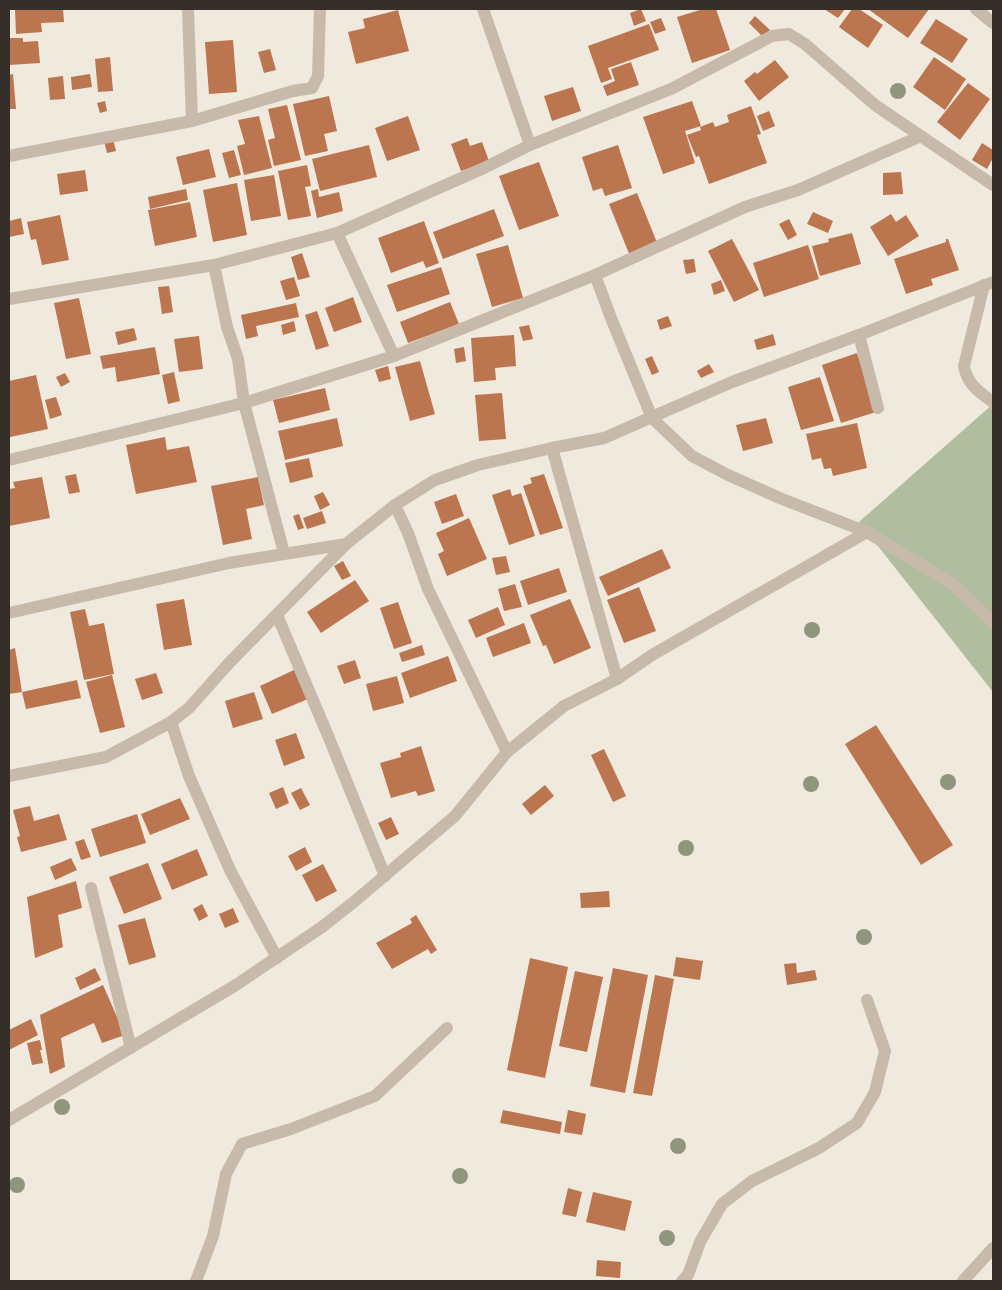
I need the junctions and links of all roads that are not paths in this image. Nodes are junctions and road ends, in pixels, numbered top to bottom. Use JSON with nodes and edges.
{"nodes":[{"id":1,"x":188,"y":9,"type":"edge"},
{"id":2,"x":320,"y":9,"type":"edge"},
{"id":3,"x":483,"y":9,"type":"edge"},
{"id":4,"x":976,"y":9,"type":"edge"},
{"id":5,"x":993,"y":23,"type":"edge"},
{"id":6,"x":192,"y":121,"type":"junction"},
{"id":7,"x":921,"y":136,"type":"junction"},
{"id":8,"x":530,"y":146,"type":"junction"},
{"id":9,"x":9,"y":156,"type":"edge"},
{"id":10,"x":993,"y":185,"type":"edge"},
{"id":11,"x":337,"y":232,"type":"junction"},
{"id":12,"x":214,"y":265,"type":"junction"},
{"id":13,"x":595,"y":276,"type":"junction"},
{"id":14,"x":989,"y":284,"type":"edge"},
{"id":15,"x":9,"y":298,"type":"edge"},
{"id":16,"x":859,"y":336,"type":"junction"},
{"id":17,"x":394,"y":356,"type":"junction"},
{"id":18,"x":993,"y":402,"type":"edge"},
{"id":19,"x":244,"y":403,"type":"junction"},
{"id":20,"x":878,"y":408,"type":"dead end"},
{"id":21,"x":652,"y":418,"type":"junction"},
{"id":22,"x":552,"y":448,"type":"junction"},
{"id":23,"x":9,"y":460,"type":"edge"},
{"id":24,"x":395,"y":505,"type":"junction"},
{"id":25,"x":868,"y":532,"type":"junction"},
{"id":26,"x":346,"y":544,"type":"junction"},
{"id":27,"x":284,"y":553,"type":"junction"},
{"id":28,"x":9,"y":613,"type":"edge"},
{"id":29,"x":277,"y":615,"type":"junction"},
{"id":30,"x":993,"y":624,"type":"edge"},
{"id":31,"x":617,"y":680,"type":"junction"},
{"id":32,"x":172,"y":722,"type":"junction"},
{"id":33,"x":507,"y":752,"type":"junction"},
{"id":34,"x":9,"y":776,"type":"edge"},
{"id":35,"x":385,"y":876,"type":"junction"},
{"id":36,"x":91,"y":888,"type":"dead end"},
{"id":37,"x":278,"y":958,"type":"junction"},
{"id":38,"x":867,"y":1000,"type":"dead end"},
{"id":39,"x":447,"y":1028,"type":"dead end"},
{"id":40,"x":131,"y":1048,"type":"junction"},
{"id":41,"x":9,"y":1120,"type":"edge"},
{"id":42,"x":993,"y":1248,"type":"edge"},
{"id":43,"x":196,"y":1281,"type":"edge"},
{"id":44,"x":682,"y":1281,"type":"edge"},
{"id":45,"x":963,"y":1281,"type":"edge"}],
"edges":[{"from":1,"to":6,"type":"street"},
{"from":2,"to":6,"type":"street"},
{"from":3,"to":8,"type":"street"},
{"from":4,"to":5,"type":"street"},
{"from":6,"to":9,"type":"street"},
{"from":7,"to":8,"type":"street"},
{"from":7,"to":10,"type":"street"},
{"from":7,"to":13,"type":"street"},
{"from":8,"to":11,"type":"street"},
{"from":11,"to":12,"type":"street"},
{"from":11,"to":17,"type":"street"},
{"from":12,"to":15,"type":"street"},
{"from":12,"to":19,"type":"street"},
{"from":13,"to":17,"type":"street"},
{"from":13,"to":21,"type":"street"},
{"from":14,"to":16,"type":"street"},
{"from":14,"to":18,"type":"street"},
{"from":16,"to":20,"type":"street"},
{"from":16,"to":21,"type":"street"},
{"from":17,"to":19,"type":"street"},
{"from":19,"to":23,"type":"street"},
{"from":19,"to":27,"type":"street"},
{"from":21,"to":22,"type":"street"},
{"from":21,"to":25,"type":"street"},
{"from":22,"to":24,"type":"street"},
{"from":22,"to":31,"type":"street"},
{"from":24,"to":26,"type":"street"},
{"from":24,"to":33,"type":"street"},
{"from":25,"to":30,"type":"street"},
{"from":25,"to":31,"type":"street"},
{"from":26,"to":27,"type":"street"},
{"from":26,"to":29,"type":"street"},
{"from":27,"to":28,"type":"street"},
{"from":29,"to":32,"type":"street"},
{"from":29,"to":35,"type":"street"},
{"from":31,"to":33,"type":"street"},
{"from":32,"to":34,"type":"street"},
{"from":32,"to":37,"type":"street"},
{"from":33,"to":35,"type":"street"},
{"from":35,"to":37,"type":"street"},
{"from":36,"to":40,"type":"street"},
{"from":37,"to":40,"type":"street"},
{"from":38,"to":44,"type":"street"},
{"from":39,"to":43,"type":"street"},
{"from":40,"to":41,"type":"street"},
{"from":42,"to":45,"type":"street"}]}
